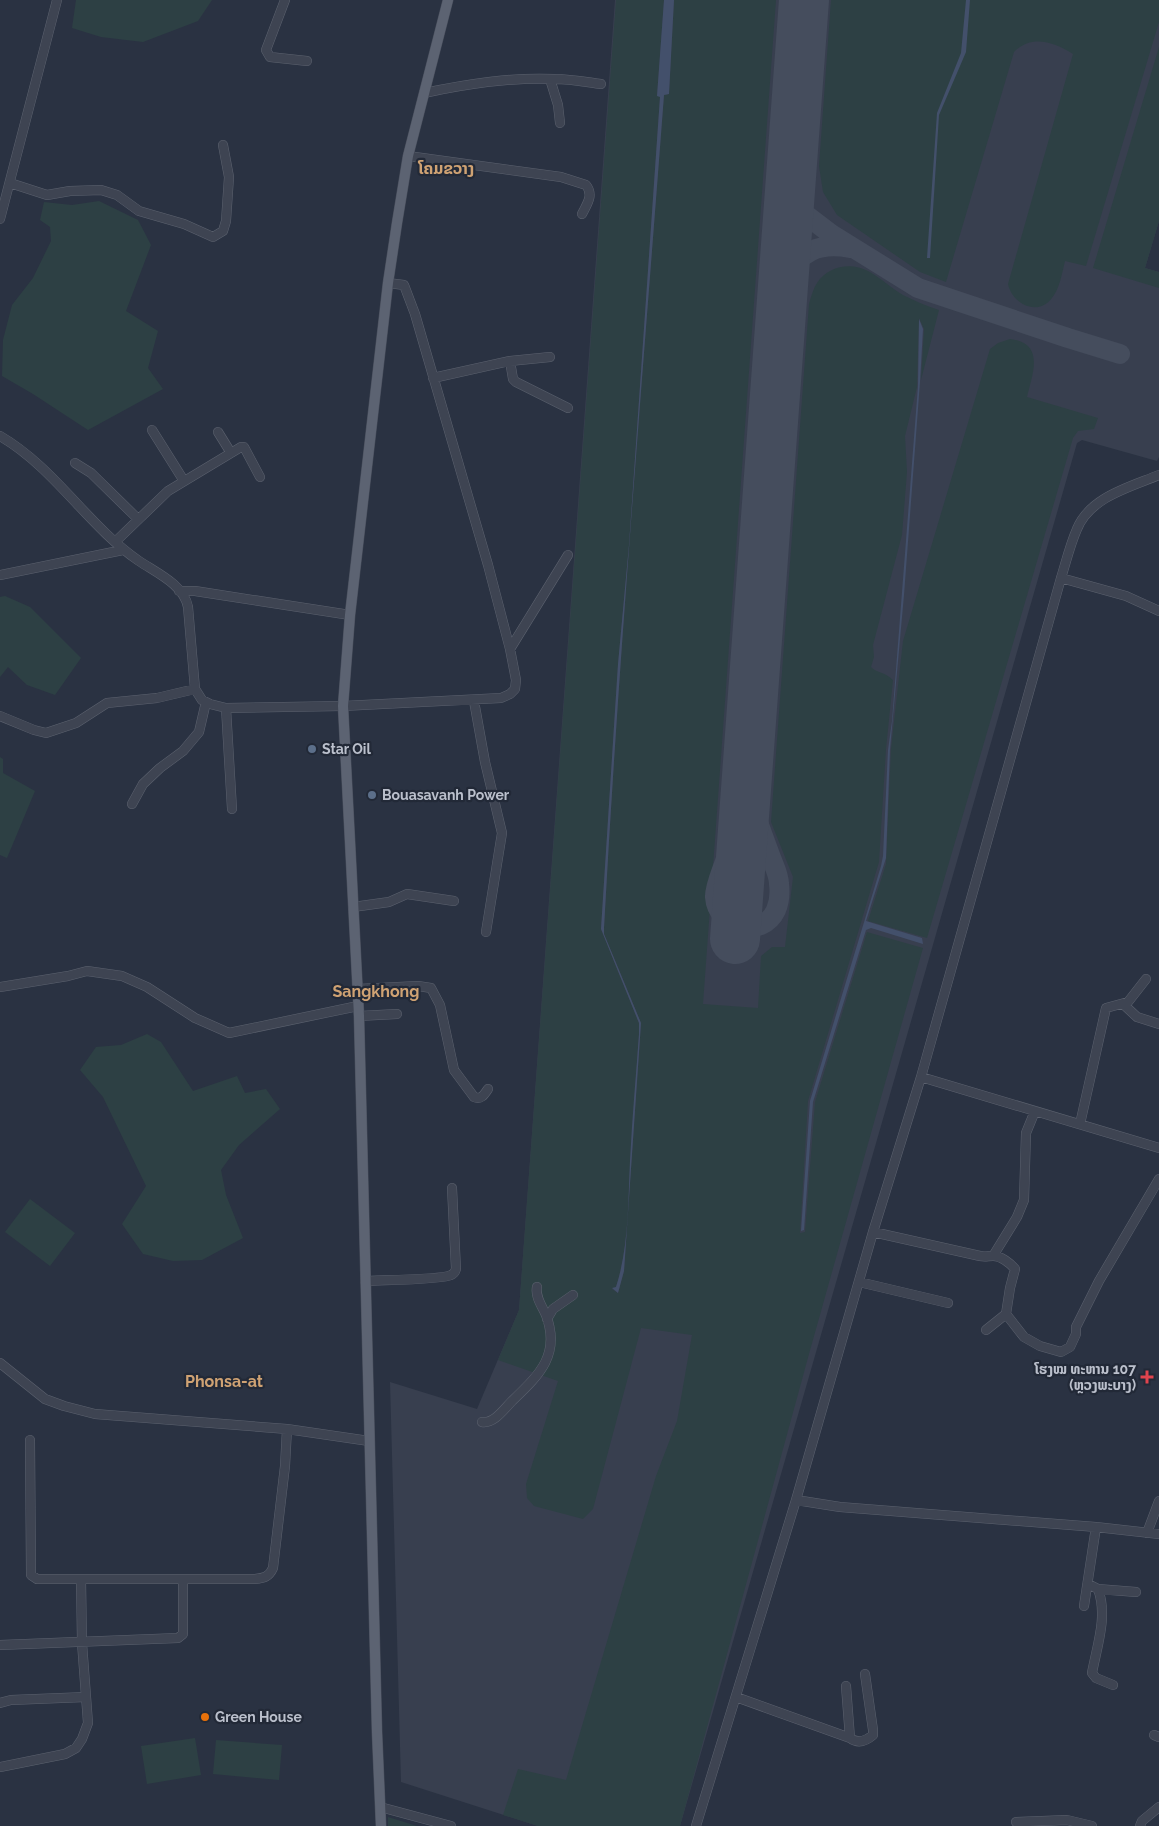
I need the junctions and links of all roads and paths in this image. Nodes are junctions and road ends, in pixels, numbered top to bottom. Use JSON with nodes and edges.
{"nodes":[{"id":1,"x":58,"y":0,"type":"edge"},
{"id":2,"x":285,"y":0,"type":"edge"},
{"id":3,"x":448,"y":0,"type":"edge"},
{"id":4,"x":307,"y":62,"type":"dead end"},
{"id":5,"x":550,"y":79,"type":"junction"},
{"id":6,"x":601,"y":84,"type":"dead end"},
{"id":7,"x":424,"y":93,"type":"junction"},
{"id":8,"x":560,"y":124,"type":"dead end"},
{"id":9,"x":223,"y":145,"type":"dead end"},
{"id":10,"x":408,"y":156,"type":"junction"},
{"id":11,"x":10,"y":183,"type":"junction"},
{"id":12,"x":582,"y":214,"type":"dead end"},
{"id":13,"x":0,"y":219,"type":"edge"},
{"id":14,"x":388,"y":283,"type":"junction"},
{"id":15,"x":550,"y":357,"type":"dead end"},
{"id":16,"x":510,"y":361,"type":"junction"},
{"id":17,"x":433,"y":378,"type":"junction"},
{"id":18,"x":568,"y":408,"type":"dead end"},
{"id":19,"x":152,"y":430,"type":"dead end"},
{"id":20,"x":218,"y":432,"type":"dead end"},
{"id":21,"x":0,"y":436,"type":"edge"},
{"id":22,"x":231,"y":453,"type":"junction"},
{"id":23,"x":75,"y":462,"type":"dead end"},
{"id":24,"x":1159,"y":475,"type":"edge"},
{"id":25,"x":260,"y":477,"type":"dead end"},
{"id":26,"x":184,"y":481,"type":"junction"},
{"id":27,"x":138,"y":519,"type":"junction"},
{"id":28,"x":115,"y":542,"type":"junction"},
{"id":29,"x":123,"y":550,"type":"junction"},
{"id":30,"x":568,"y":556,"type":"dead end"},
{"id":31,"x":0,"y":576,"type":"edge"},
{"id":32,"x":1061,"y":578,"type":"junction"},
{"id":33,"x":179,"y":590,"type":"junction"},
{"id":34,"x":1159,"y":611,"type":"edge"},
{"id":35,"x":350,"y":615,"type":"junction"},
{"id":36,"x":510,"y":649,"type":"junction"},
{"id":37,"x":195,"y":689,"type":"junction"},
{"id":38,"x":474,"y":701,"type":"junction"},
{"id":39,"x":206,"y":702,"type":"junction"},
{"id":40,"x":343,"y":706,"type":"junction"},
{"id":41,"x":226,"y":708,"type":"junction"},
{"id":42,"x":0,"y":716,"type":"edge"},
{"id":43,"x":132,"y":804,"type":"dead end"},
{"id":44,"x":232,"y":809,"type":"dead end"},
{"id":45,"x":454,"y":902,"type":"dead end"},
{"id":46,"x":353,"y":907,"type":"junction"},
{"id":47,"x":486,"y":932,"type":"dead end"},
{"id":48,"x":1146,"y":979,"type":"dead end"},
{"id":49,"x":0,"y":987,"type":"edge"},
{"id":50,"x":357,"y":989,"type":"junction"},
{"id":51,"x":1123,"y":1004,"type":"junction"},
{"id":52,"x":358,"y":1011,"type":"junction"},
{"id":53,"x":397,"y":1014,"type":"dead end"},
{"id":54,"x":1159,"y":1024,"type":"edge"},
{"id":55,"x":921,"y":1077,"type":"junction"},
{"id":56,"x":488,"y":1089,"type":"dead end"},
{"id":57,"x":1035,"y":1111,"type":"junction"},
{"id":58,"x":1080,"y":1124,"type":"junction"},
{"id":59,"x":1159,"y":1148,"type":"edge"},
{"id":60,"x":1159,"y":1178,"type":"edge"},
{"id":61,"x":452,"y":1188,"type":"dead end"},
{"id":62,"x":873,"y":1232,"type":"junction"},
{"id":63,"x":993,"y":1256,"type":"junction"},
{"id":64,"x":365,"y":1281,"type":"junction"},
{"id":65,"x":858,"y":1282,"type":"junction"},
{"id":66,"x":537,"y":1287,"type":"dead end"},
{"id":67,"x":573,"y":1295,"type":"dead end"},
{"id":68,"x":948,"y":1303,"type":"dead end"},
{"id":69,"x":1006,"y":1314,"type":"junction"},
{"id":70,"x":547,"y":1319,"type":"junction"},
{"id":71,"x":986,"y":1330,"type":"dead end"},
{"id":72,"x":0,"y":1362,"type":"edge"},
{"id":73,"x":482,"y":1422,"type":"dead end"},
{"id":74,"x":287,"y":1429,"type":"junction"},
{"id":75,"x":30,"y":1440,"type":"dead end"},
{"id":76,"x":369,"y":1441,"type":"junction"},
{"id":77,"x":796,"y":1500,"type":"junction"},
{"id":78,"x":1159,"y":1501,"type":"edge"},
{"id":79,"x":1096,"y":1527,"type":"junction"},
{"id":80,"x":1147,"y":1533,"type":"junction"},
{"id":81,"x":1159,"y":1534,"type":"edge"},
{"id":82,"x":81,"y":1579,"type":"junction"},
{"id":83,"x":183,"y":1579,"type":"junction"},
{"id":84,"x":1088,"y":1584,"type":"junction"},
{"id":85,"x":1098,"y":1589,"type":"junction"},
{"id":86,"x":1136,"y":1592,"type":"dead end"},
{"id":87,"x":1084,"y":1606,"type":"dead end"},
{"id":88,"x":82,"y":1642,"type":"junction"},
{"id":89,"x":0,"y":1645,"type":"edge"},
{"id":90,"x":865,"y":1674,"type":"dead end"},
{"id":91,"x":1113,"y":1685,"type":"dead end"},
{"id":92,"x":846,"y":1686,"type":"dead end"},
{"id":93,"x":86,"y":1697,"type":"junction"},
{"id":94,"x":736,"y":1698,"type":"junction"},
{"id":95,"x":0,"y":1703,"type":"edge"},
{"id":96,"x":850,"y":1738,"type":"junction"},
{"id":97,"x":0,"y":1767,"type":"edge"},
{"id":98,"x":380,"y":1807,"type":"junction"},
{"id":99,"x":1159,"y":1808,"type":"edge"},
{"id":100,"x":1016,"y":1822,"type":"dead end"},
{"id":101,"x":381,"y":1826,"type":"edge"},
{"id":102,"x":450,"y":1826,"type":"edge"},
{"id":103,"x":696,"y":1826,"type":"edge"},
{"id":104,"x":1092,"y":1826,"type":"edge"},
{"id":105,"x":1140,"y":1826,"type":"edge"}],
"edges":[{"from":1,"to":11,"type":"street"},
{"from":2,"to":4,"type":"street"},
{"from":3,"to":7,"type":"main road"},
{"from":5,"to":6,"type":"street"},
{"from":5,"to":7,"type":"street"},
{"from":5,"to":8,"type":"street"},
{"from":7,"to":10,"type":"main road"},
{"from":9,"to":11,"type":"street"},
{"from":10,"to":12,"type":"street"},
{"from":10,"to":14,"type":"main road"},
{"from":11,"to":13,"type":"street"},
{"from":14,"to":17,"type":"street"},
{"from":14,"to":35,"type":"main road"},
{"from":15,"to":16,"type":"street"},
{"from":16,"to":17,"type":"street"},
{"from":16,"to":18,"type":"street"},
{"from":17,"to":36,"type":"street"},
{"from":19,"to":26,"type":"street"},
{"from":20,"to":22,"type":"street"},
{"from":21,"to":28,"type":"street"},
{"from":22,"to":25,"type":"street"},
{"from":22,"to":26,"type":"street"},
{"from":23,"to":27,"type":"street"},
{"from":24,"to":32,"type":"street"},
{"from":26,"to":27,"type":"street"},
{"from":27,"to":28,"type":"street"},
{"from":28,"to":29,"type":"street"},
{"from":29,"to":31,"type":"street"},
{"from":29,"to":33,"type":"street"},
{"from":30,"to":36,"type":"street"},
{"from":32,"to":34,"type":"street"},
{"from":32,"to":55,"type":"street"},
{"from":33,"to":35,"type":"street"},
{"from":33,"to":37,"type":"street"},
{"from":35,"to":40,"type":"main road"},
{"from":36,"to":38,"type":"street"},
{"from":37,"to":39,"type":"street"},
{"from":37,"to":42,"type":"street"},
{"from":38,"to":40,"type":"street"},
{"from":38,"to":47,"type":"street"},
{"from":39,"to":41,"type":"street"},
{"from":39,"to":43,"type":"street"},
{"from":40,"to":41,"type":"street"},
{"from":40,"to":46,"type":"main road"},
{"from":41,"to":44,"type":"street"},
{"from":45,"to":46,"type":"street"},
{"from":46,"to":50,"type":"main road"},
{"from":48,"to":51,"type":"street"},
{"from":49,"to":52,"type":"street"},
{"from":50,"to":52,"type":"main road"},
{"from":50,"to":56,"type":"street"},
{"from":51,"to":54,"type":"street"},
{"from":51,"to":58,"type":"street"},
{"from":52,"to":53,"type":"street"},
{"from":52,"to":64,"type":"main road"},
{"from":55,"to":57,"type":"street"},
{"from":55,"to":62,"type":"street"},
{"from":57,"to":58,"type":"street"},
{"from":57,"to":63,"type":"street"},
{"from":58,"to":59,"type":"street"},
{"from":60,"to":69,"type":"street"},
{"from":61,"to":64,"type":"street"},
{"from":62,"to":63,"type":"street"},
{"from":62,"to":65,"type":"street"},
{"from":63,"to":69,"type":"street"},
{"from":64,"to":76,"type":"main road"},
{"from":65,"to":68,"type":"street"},
{"from":65,"to":77,"type":"street"},
{"from":66,"to":70,"type":"street"},
{"from":67,"to":70,"type":"street"},
{"from":69,"to":71,"type":"street"},
{"from":70,"to":73,"type":"street"},
{"from":72,"to":74,"type":"street"},
{"from":74,"to":76,"type":"street"},
{"from":74,"to":83,"type":"street"},
{"from":75,"to":82,"type":"street"},
{"from":76,"to":98,"type":"main road"},
{"from":77,"to":79,"type":"street"},
{"from":77,"to":94,"type":"street"},
{"from":78,"to":80,"type":"street"},
{"from":79,"to":80,"type":"street"},
{"from":79,"to":84,"type":"street"},
{"from":80,"to":81,"type":"street"},
{"from":82,"to":83,"type":"street"},
{"from":82,"to":88,"type":"street"},
{"from":83,"to":88,"type":"street"},
{"from":84,"to":85,"type":"street"},
{"from":84,"to":87,"type":"street"},
{"from":85,"to":86,"type":"street"},
{"from":85,"to":91,"type":"street"},
{"from":88,"to":89,"type":"street"},
{"from":88,"to":93,"type":"street"},
{"from":90,"to":96,"type":"street"},
{"from":92,"to":96,"type":"street"},
{"from":93,"to":95,"type":"street"},
{"from":93,"to":97,"type":"street"},
{"from":94,"to":96,"type":"street"},
{"from":94,"to":103,"type":"street"},
{"from":98,"to":101,"type":"main road"},
{"from":98,"to":102,"type":"street"},
{"from":99,"to":105,"type":"street"},
{"from":100,"to":104,"type":"street"}]}
